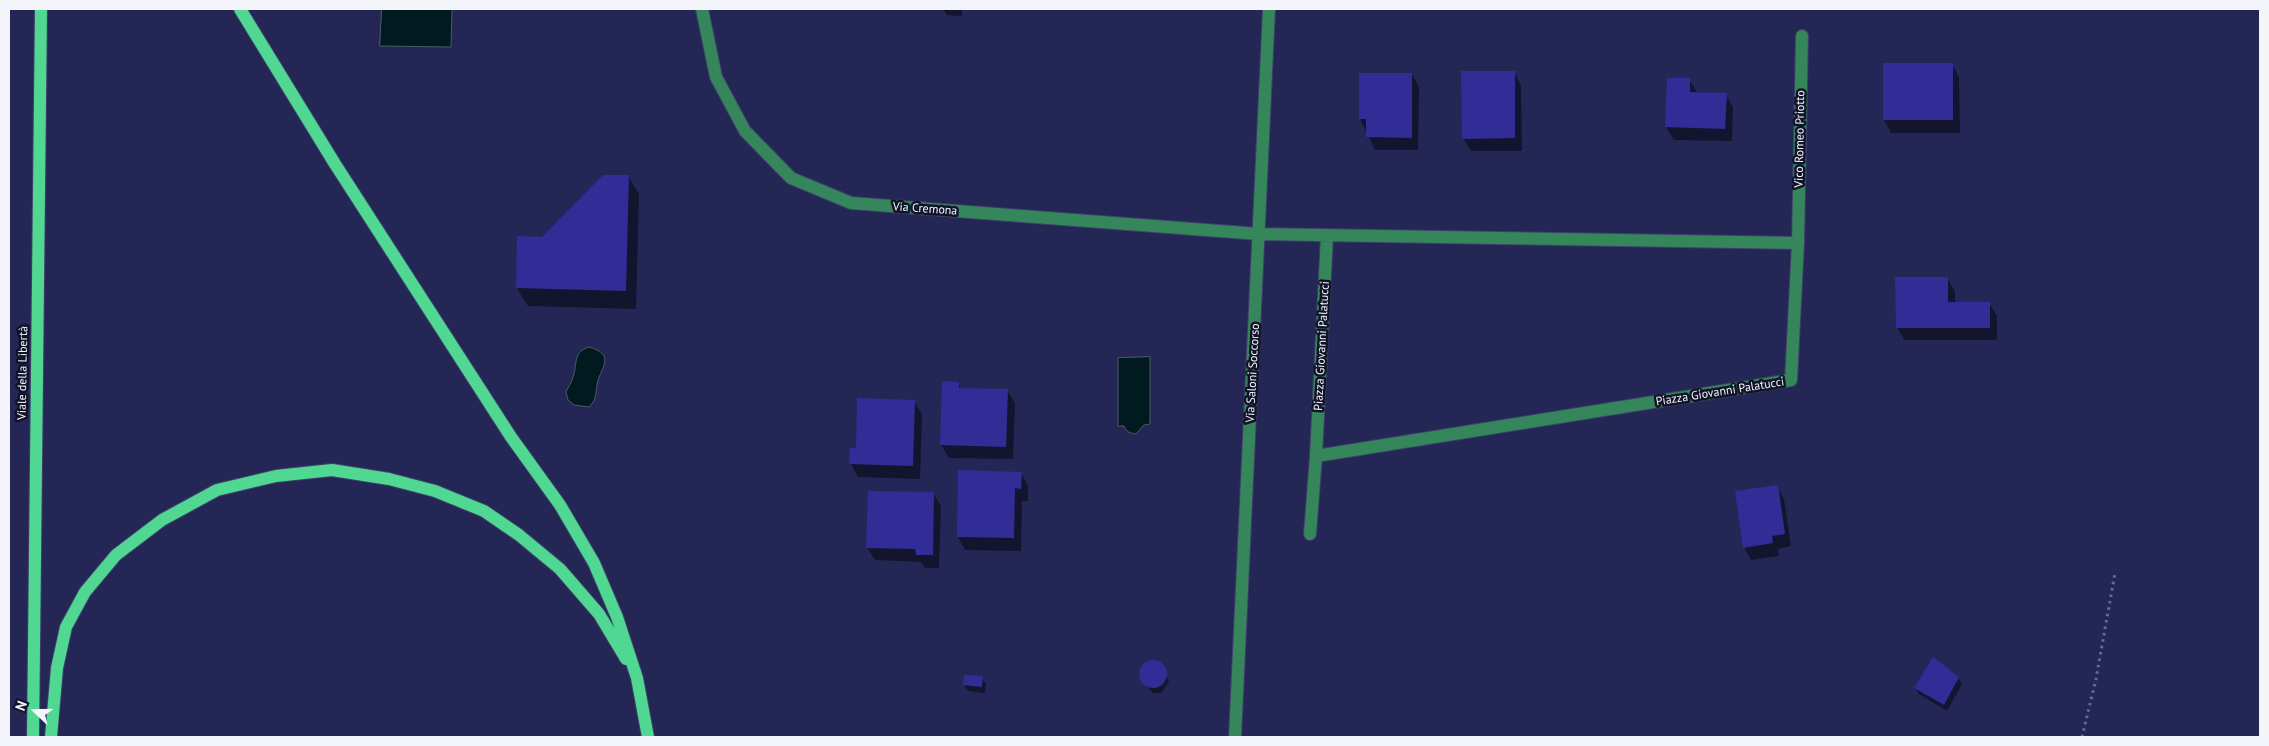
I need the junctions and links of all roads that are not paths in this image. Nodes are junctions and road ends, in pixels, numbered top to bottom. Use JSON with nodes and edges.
{"nodes":[{"id":1,"x":41,"y":9,"type":"edge"},
{"id":2,"x":240,"y":9,"type":"edge"},
{"id":3,"x":702,"y":9,"type":"edge"},
{"id":4,"x":1269,"y":9,"type":"edge"},
{"id":5,"x":1802,"y":36,"type":"dead end"},
{"id":6,"x":1260,"y":234,"type":"junction"},
{"id":7,"x":1327,"y":235,"type":"junction"},
{"id":8,"x":1798,"y":243,"type":"junction"},
{"id":9,"x":1316,"y":456,"type":"junction"},
{"id":10,"x":1310,"y":534,"type":"dead end"},
{"id":11,"x":637,"y":678,"type":"junction"},
{"id":12,"x":33,"y":737,"type":"edge"},
{"id":13,"x":51,"y":737,"type":"edge"},
{"id":14,"x":648,"y":737,"type":"edge"},
{"id":15,"x":1235,"y":737,"type":"edge"}],
"edges":[{"from":1,"to":12,"type":"main road","name":"Viale della Libertà"},
{"from":2,"to":11,"type":"main road"},
{"from":3,"to":6,"type":"street","name":"Via Cremona"},
{"from":4,"to":6,"type":"street","name":"Via Saloni Soccorso"},
{"from":5,"to":8,"type":"street","name":"Vico Romeo Priotto"},
{"from":6,"to":7,"type":"street"},
{"from":6,"to":15,"type":"street","name":"Via Saloni Soccorso"},
{"from":7,"to":8,"type":"street"},
{"from":7,"to":9,"type":"street","name":"Piazza Giovanni Palatucci"},
{"from":8,"to":9,"type":"street","name":"Piazza Giovanni Palatucci"},
{"from":9,"to":10,"type":"street","name":"Piazza Giovanni Palatucci"},
{"from":11,"to":13,"type":"main road"},
{"from":11,"to":14,"type":"main road"}]}
